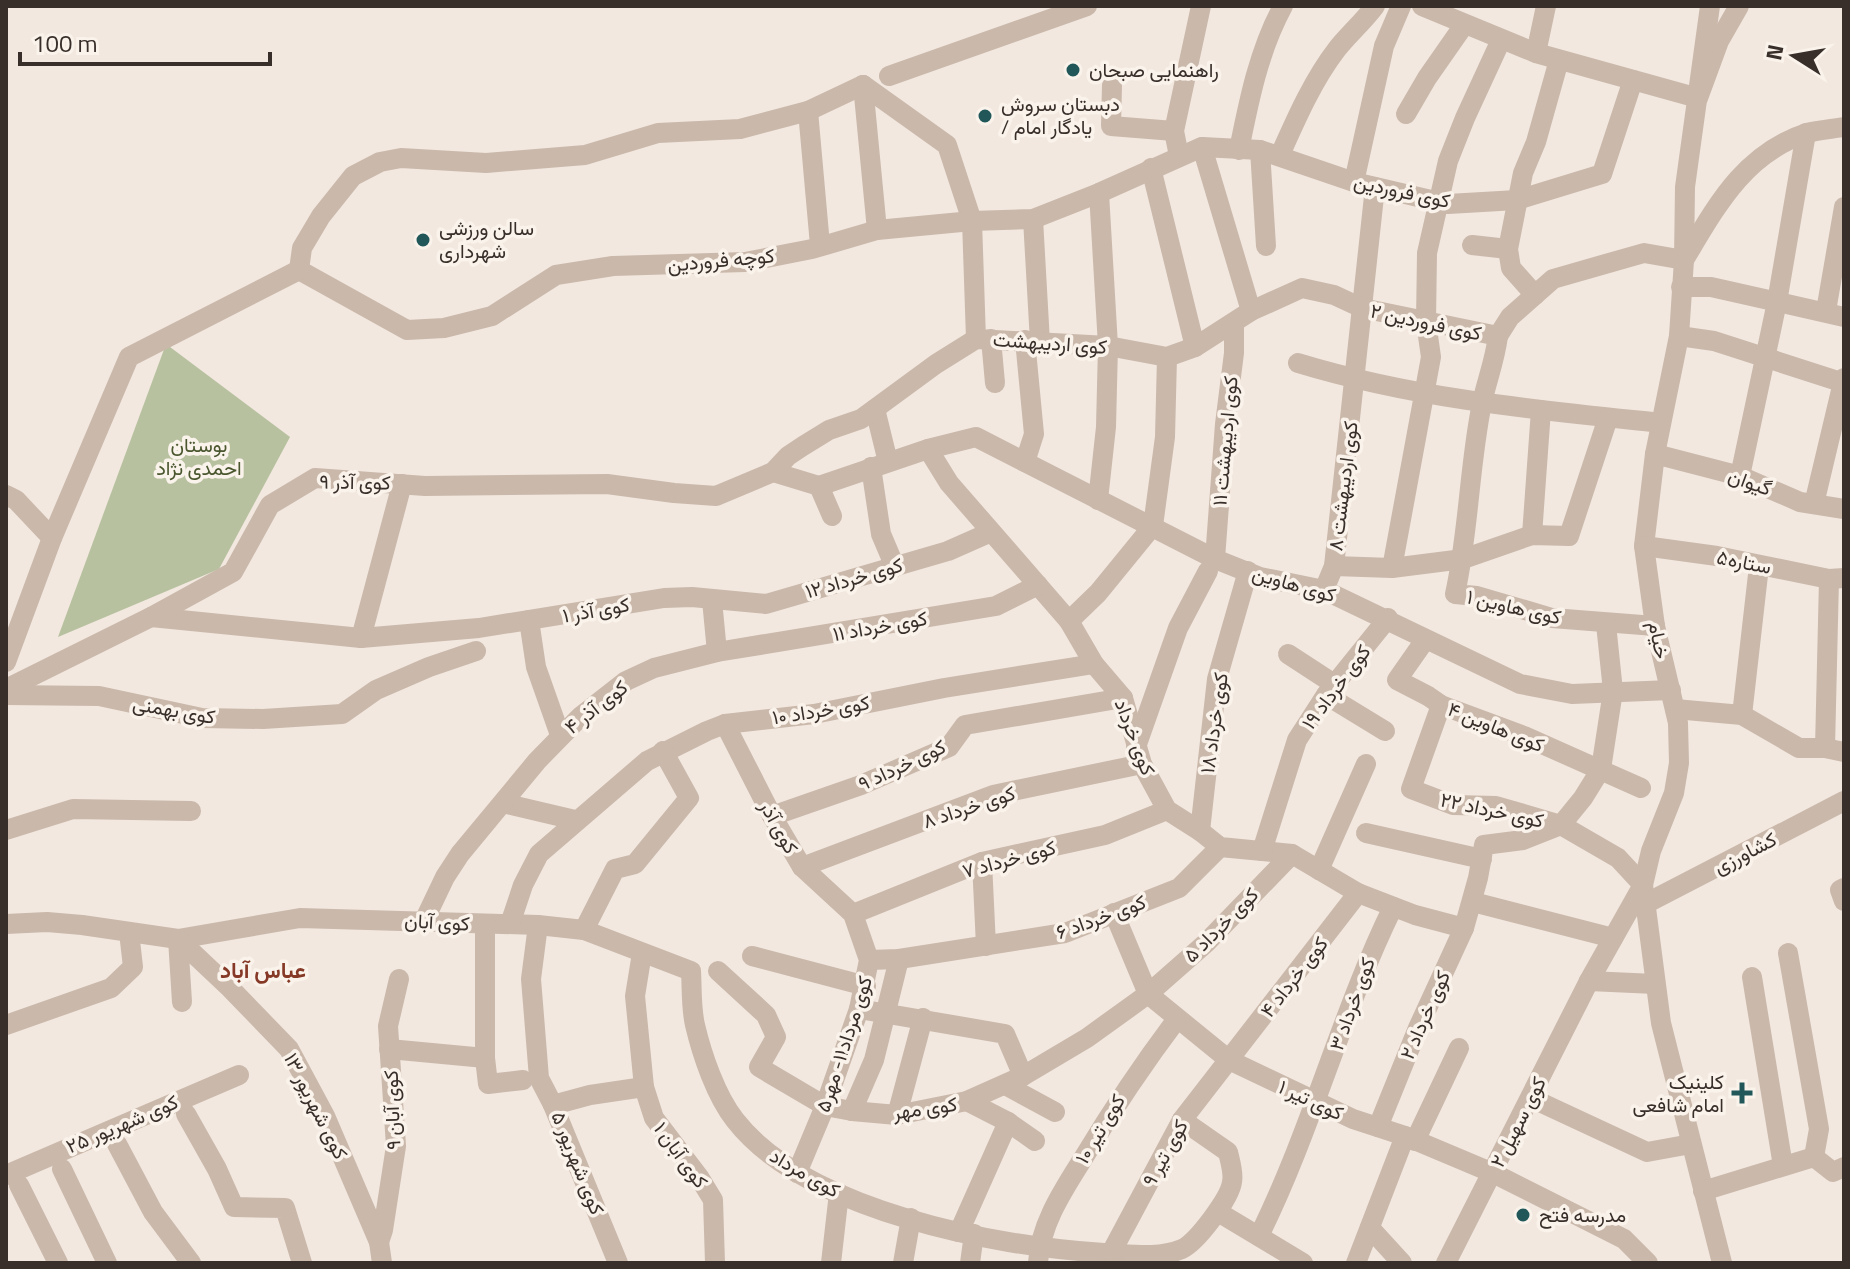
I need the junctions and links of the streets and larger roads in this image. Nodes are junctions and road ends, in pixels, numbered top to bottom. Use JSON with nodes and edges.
{"nodes":[{"id":1,"x":1087,"y":6,"type":"edge"},
{"id":2,"x":1201,"y":6,"type":"edge"},
{"id":3,"x":1283,"y":6,"type":"edge"},
{"id":4,"x":1375,"y":6,"type":"edge"},
{"id":5,"x":1401,"y":6,"type":"edge"},
{"id":6,"x":1546,"y":6,"type":"edge"},
{"id":7,"x":1710,"y":6,"type":"edge"},
{"id":8,"x":1739,"y":6,"type":"edge"},
{"id":9,"x":1426,"y":7,"type":"edge"},
{"id":10,"x":1464,"y":25,"type":"junction"},
{"id":11,"x":1501,"y":40,"type":"junction"},
{"id":12,"x":1536,"y":53,"type":"junction"},
{"id":13,"x":1559,"y":60,"type":"junction"},
{"id":14,"x":889,"y":76,"type":"dead end"},
{"id":15,"x":1633,"y":80,"type":"junction"},
{"id":16,"x":863,"y":85,"type":"junction"},
{"id":17,"x":1112,"y":85,"type":"dead end"},
{"id":18,"x":1698,"y":98,"type":"junction"},
{"id":19,"x":808,"y":111,"type":"junction"},
{"id":20,"x":1406,"y":114,"type":"dead end"},
{"id":21,"x":1844,"y":127,"type":"edge"},
{"id":22,"x":1174,"y":131,"type":"junction"},
{"id":23,"x":1806,"y":133,"type":"junction"},
{"id":24,"x":1202,"y":147,"type":"junction"},
{"id":25,"x":1260,"y":152,"type":"junction"},
{"id":26,"x":1179,"y":156,"type":"junction"},
{"id":27,"x":1151,"y":168,"type":"junction"},
{"id":28,"x":1354,"y":182,"type":"junction"},
{"id":29,"x":1375,"y":187,"type":"junction"},
{"id":30,"x":1099,"y":193,"type":"junction"},
{"id":31,"x":1517,"y":200,"type":"junction"},
{"id":32,"x":1438,"y":203,"type":"junction"},
{"id":33,"x":1844,"y":207,"type":"edge"},
{"id":34,"x":1033,"y":219,"type":"junction"},
{"id":35,"x":972,"y":221,"type":"junction"},
{"id":36,"x":877,"y":230,"type":"junction"},
{"id":37,"x":820,"y":245,"type":"junction"},
{"id":38,"x":1472,"y":245,"type":"dead end"},
{"id":39,"x":1266,"y":246,"type":"dead end"},
{"id":40,"x":1508,"y":249,"type":"junction"},
{"id":41,"x":1684,"y":260,"type":"junction"},
{"id":42,"x":299,"y":270,"type":"junction"},
{"id":43,"x":1681,"y":287,"type":"junction"},
{"id":44,"x":1535,"y":295,"type":"junction"},
{"id":45,"x":1777,"y":302,"type":"junction"},
{"id":46,"x":1362,"y":308,"type":"junction"},
{"id":47,"x":1835,"y":314,"type":"edge"},
{"id":48,"x":1242,"y":318,"type":"junction"},
{"id":49,"x":1426,"y":322,"type":"junction"},
{"id":50,"x":1498,"y":336,"type":"junction"},
{"id":51,"x":1679,"y":336,"type":"junction"},
{"id":52,"x":984,"y":339,"type":"junction"},
{"id":53,"x":1032,"y":341,"type":"junction"},
{"id":54,"x":1108,"y":346,"type":"junction"},
{"id":55,"x":1195,"y":347,"type":"junction"},
{"id":56,"x":1766,"y":356,"type":"junction"},
{"id":57,"x":1167,"y":357,"type":"junction"},
{"id":58,"x":1298,"y":363,"type":"dead end"},
{"id":59,"x":1356,"y":381,"type":"junction"},
{"id":60,"x":1844,"y":381,"type":"edge"},
{"id":61,"x":995,"y":383,"type":"dead end"},
{"id":62,"x":1425,"y":394,"type":"junction"},
{"id":63,"x":1482,"y":403,"type":"junction"},
{"id":64,"x":875,"y":409,"type":"junction"},
{"id":65,"x":1541,"y":410,"type":"junction"},
{"id":66,"x":1608,"y":418,"type":"junction"},
{"id":67,"x":1661,"y":423,"type":"junction"},
{"id":68,"x":928,"y":449,"type":"junction"},
{"id":69,"x":1655,"y":454,"type":"junction"},
{"id":70,"x":1025,"y":462,"type":"junction"},
{"id":71,"x":879,"y":464,"type":"junction"},
{"id":72,"x":773,"y":472,"type":"junction"},
{"id":73,"x":1740,"y":476,"type":"junction"},
{"id":74,"x":402,"y":484,"type":"junction"},
{"id":75,"x":819,"y":486,"type":"junction"},
{"id":76,"x":6,"y":495,"type":"edge"},
{"id":77,"x":1098,"y":500,"type":"junction"},
{"id":78,"x":1814,"y":504,"type":"junction"},
{"id":79,"x":1844,"y":509,"type":"edge"},
{"id":80,"x":832,"y":516,"type":"dead end"},
{"id":81,"x":1150,"y":529,"type":"junction"},
{"id":82,"x":991,"y":532,"type":"junction"},
{"id":83,"x":1532,"y":535,"type":"junction"},
{"id":84,"x":52,"y":538,"type":"junction"},
{"id":85,"x":1644,"y":546,"type":"junction"},
{"id":86,"x":1463,"y":559,"type":"junction"},
{"id":87,"x":1212,"y":565,"type":"junction"},
{"id":88,"x":1334,"y":566,"type":"junction"},
{"id":89,"x":1759,"y":566,"type":"junction"},
{"id":90,"x":895,"y":567,"type":"junction"},
{"id":91,"x":1392,"y":568,"type":"junction"},
{"id":92,"x":1248,"y":571,"type":"junction"},
{"id":93,"x":1837,"y":579,"type":"edge"},
{"id":94,"x":1038,"y":585,"type":"junction"},
{"id":95,"x":1324,"y":590,"type":"junction"},
{"id":96,"x":712,"y":600,"type":"junction"},
{"id":97,"x":151,"y":617,"type":"junction"},
{"id":98,"x":1388,"y":618,"type":"junction"},
{"id":99,"x":529,"y":620,"type":"junction"},
{"id":100,"x":1069,"y":621,"type":"junction"},
{"id":101,"x":1606,"y":624,"type":"junction"},
{"id":102,"x":1655,"y":626,"type":"junction"},
{"id":103,"x":361,"y":638,"type":"junction"},
{"id":104,"x":1425,"y":640,"type":"junction"},
{"id":105,"x":476,"y":651,"type":"dead end"},
{"id":106,"x":717,"y":652,"type":"junction"},
{"id":107,"x":1288,"y":654,"type":"dead end"},
{"id":108,"x":6,"y":662,"type":"edge"},
{"id":109,"x":1094,"y":664,"type":"junction"},
{"id":110,"x":6,"y":689,"type":"edge"},
{"id":111,"x":1330,"y":690,"type":"junction"},
{"id":112,"x":1613,"y":691,"type":"junction"},
{"id":113,"x":6,"y":695,"type":"edge"},
{"id":114,"x":1123,"y":698,"type":"junction"},
{"id":115,"x":1673,"y":699,"type":"junction"},
{"id":116,"x":1441,"y":705,"type":"junction"},
{"id":117,"x":1742,"y":715,"type":"junction"},
{"id":118,"x":725,"y":724,"type":"junction"},
{"id":119,"x":1385,"y":731,"type":"dead end"},
{"id":120,"x":560,"y":735,"type":"junction"},
{"id":121,"x":1835,"y":750,"type":"edge"},
{"id":122,"x":663,"y":751,"type":"junction"},
{"id":123,"x":1139,"y":756,"type":"junction"},
{"id":124,"x":1366,"y":764,"type":"dead end"},
{"id":125,"x":1601,"y":769,"type":"junction"},
{"id":126,"x":1641,"y":788,"type":"dead end"},
{"id":127,"x":1844,"y":801,"type":"edge"},
{"id":128,"x":503,"y":803,"type":"junction"},
{"id":129,"x":1167,"y":810,"type":"junction"},
{"id":130,"x":191,"y":811,"type":"dead end"},
{"id":131,"x":772,"y":816,"type":"junction"},
{"id":132,"x":575,"y":820,"type":"junction"},
{"id":133,"x":1561,"y":825,"type":"junction"},
{"id":134,"x":6,"y":830,"type":"edge"},
{"id":135,"x":1200,"y":831,"type":"junction"},
{"id":136,"x":1366,"y":833,"type":"dead end"},
{"id":137,"x":1220,"y":847,"type":"junction"},
{"id":138,"x":1262,"y":851,"type":"junction"},
{"id":139,"x":1292,"y":854,"type":"junction"},
{"id":140,"x":1482,"y":859,"type":"junction"},
{"id":141,"x":982,"y":862,"type":"junction"},
{"id":142,"x":802,"y":867,"type":"junction"},
{"id":143,"x":1319,"y":870,"type":"junction"},
{"id":144,"x":1358,"y":893,"type":"junction"},
{"id":145,"x":1644,"y":895,"type":"junction"},
{"id":146,"x":1473,"y":902,"type":"junction"},
{"id":147,"x":1393,"y":907,"type":"junction"},
{"id":148,"x":1114,"y":913,"type":"junction"},
{"id":149,"x":853,"y":914,"type":"junction"},
{"id":150,"x":424,"y":921,"type":"junction"},
{"id":151,"x":6,"y":924,"type":"edge"},
{"id":152,"x":485,"y":924,"type":"junction"},
{"id":153,"x":510,"y":924,"type":"junction"},
{"id":154,"x":538,"y":925,"type":"junction"},
{"id":155,"x":1464,"y":928,"type":"junction"},
{"id":156,"x":584,"y":930,"type":"junction"},
{"id":157,"x":129,"y":932,"type":"junction"},
{"id":158,"x":1613,"y":938,"type":"junction"},
{"id":159,"x":178,"y":939,"type":"junction"},
{"id":160,"x":986,"y":946,"type":"junction"},
{"id":161,"x":642,"y":953,"type":"junction"},
{"id":162,"x":1788,"y":953,"type":"dead end"},
{"id":163,"x":752,"y":956,"type":"dead end"},
{"id":164,"x":899,"y":959,"type":"junction"},
{"id":165,"x":869,"y":960,"type":"junction"},
{"id":166,"x":691,"y":971,"type":"joint"},
{"id":167,"x":718,"y":971,"type":"dead end"},
{"id":168,"x":1752,"y":977,"type":"dead end"},
{"id":169,"x":399,"y":979,"type":"dead end"},
{"id":170,"x":1589,"y":981,"type":"junction"},
{"id":171,"x":1655,"y":984,"type":"junction"},
{"id":172,"x":866,"y":986,"type":"junction"},
{"id":173,"x":1148,"y":994,"type":"junction"},
{"id":174,"x":182,"y":1002,"type":"dead end"},
{"id":175,"x":859,"y":1009,"type":"junction"},
{"id":176,"x":888,"y":1013,"type":"junction"},
{"id":177,"x":923,"y":1018,"type":"junction"},
{"id":178,"x":1177,"y":1019,"type":"junction"},
{"id":179,"x":6,"y":1025,"type":"edge"},
{"id":180,"x":1459,"y":1048,"type":"dead end"},
{"id":181,"x":389,"y":1049,"type":"junction"},
{"id":182,"x":485,"y":1058,"type":"junction"},
{"id":183,"x":1229,"y":1060,"type":"junction"},
{"id":184,"x":239,"y":1075,"type":"dead end"},
{"id":185,"x":523,"y":1080,"type":"dead end"},
{"id":186,"x":1015,"y":1081,"type":"junction"},
{"id":187,"x":644,"y":1087,"type":"junction"},
{"id":188,"x":1531,"y":1098,"type":"junction"},
{"id":189,"x":967,"y":1101,"type":"junction"},
{"id":190,"x":1316,"y":1103,"type":"junction"},
{"id":191,"x":553,"y":1105,"type":"junction"},
{"id":192,"x":825,"y":1106,"type":"junction"},
{"id":193,"x":852,"y":1111,"type":"junction"},
{"id":194,"x":1055,"y":1112,"type":"dead end"},
{"id":195,"x":186,"y":1114,"type":"dead end"},
{"id":196,"x":897,"y":1115,"type":"junction"},
{"id":197,"x":1182,"y":1120,"type":"junction"},
{"id":198,"x":1008,"y":1122,"type":"junction"},
{"id":199,"x":1378,"y":1127,"type":"junction"},
{"id":200,"x":1410,"y":1138,"type":"junction"},
{"id":201,"x":1035,"y":1141,"type":"dead end"},
{"id":202,"x":117,"y":1144,"type":"dead end"},
{"id":203,"x":1691,"y":1144,"type":"junction"},
{"id":204,"x":1814,"y":1157,"type":"junction"},
{"id":205,"x":1783,"y":1166,"type":"junction"},
{"id":206,"x":1844,"y":1167,"type":"edge"},
{"id":207,"x":62,"y":1169,"type":"dead end"},
{"id":208,"x":797,"y":1173,"type":"junction"},
{"id":209,"x":1493,"y":1173,"type":"junction"},
{"id":210,"x":13,"y":1180,"type":"edge"},
{"id":211,"x":1703,"y":1191,"type":"junction"},
{"id":212,"x":839,"y":1193,"type":"junction"},
{"id":213,"x":1218,"y":1212,"type":"junction"},
{"id":214,"x":911,"y":1218,"type":"junction"},
{"id":215,"x":1370,"y":1228,"type":"junction"},
{"id":216,"x":966,"y":1233,"type":"junction"},
{"id":217,"x":1259,"y":1236,"type":"junction"},
{"id":218,"x":379,"y":1242,"type":"junction"},
{"id":219,"x":1111,"y":1253,"type":"junction"},
{"id":220,"x":1038,"y":1255,"type":"edge"},
{"id":221,"x":1076,"y":1257,"type":"edge"},
{"id":222,"x":1148,"y":1259,"type":"edge"},
{"id":223,"x":58,"y":1263,"type":"edge"},
{"id":224,"x":107,"y":1263,"type":"edge"},
{"id":225,"x":191,"y":1263,"type":"edge"},
{"id":226,"x":302,"y":1263,"type":"edge"},
{"id":227,"x":382,"y":1263,"type":"edge"},
{"id":228,"x":618,"y":1263,"type":"edge"},
{"id":229,"x":715,"y":1263,"type":"edge"},
{"id":230,"x":831,"y":1263,"type":"edge"},
{"id":231,"x":903,"y":1263,"type":"edge"},
{"id":232,"x":970,"y":1263,"type":"edge"},
{"id":233,"x":1303,"y":1263,"type":"edge"},
{"id":234,"x":1356,"y":1263,"type":"edge"},
{"id":235,"x":1402,"y":1263,"type":"edge"},
{"id":236,"x":1446,"y":1263,"type":"edge"},
{"id":237,"x":1648,"y":1263,"type":"edge"},
{"id":238,"x":1722,"y":1263,"type":"edge"}],
"edges":[{"from":1,"to":14,"type":"street"},
{"from":2,"to":22,"type":"street"},
{"from":3,"to":25,"type":"street"},
{"from":4,"to":25,"type":"street"},
{"from":5,"to":28,"type":"street"},
{"from":6,"to":12,"type":"street"},
{"from":7,"to":18,"type":"street","name":"خیام"},
{"from":8,"to":18,"type":"street"},
{"from":9,"to":10,"type":"street"},
{"from":10,"to":11,"type":"street"},
{"from":10,"to":20,"type":"street"},
{"from":11,"to":12,"type":"street"},
{"from":11,"to":32,"type":"street"},
{"from":12,"to":13,"type":"street"},
{"from":13,"to":15,"type":"street"},
{"from":13,"to":31,"type":"street"},
{"from":15,"to":18,"type":"street"},
{"from":15,"to":31,"type":"street","name":"کوی فروردین"},
{"from":16,"to":19,"type":"street"},
{"from":16,"to":35,"type":"street"},
{"from":16,"to":36,"type":"street"},
{"from":17,"to":22,"type":"street"},
{"from":18,"to":41,"type":"street","name":"خیام"},
{"from":19,"to":37,"type":"street"},
{"from":19,"to":42,"type":"street"},
{"from":21,"to":23,"type":"street"},
{"from":22,"to":26,"type":"street"},
{"from":23,"to":41,"type":"street"},
{"from":23,"to":45,"type":"street"},
{"from":24,"to":25,"type":"street","name":"کوی فروردین"},
{"from":24,"to":26,"type":"street","name":"کوچه فروردین"},
{"from":24,"to":48,"type":"street","name":"کوی اردیبهشت ۱۱"},
{"from":25,"to":28,"type":"street","name":"کوی فروردین"},
{"from":25,"to":39,"type":"street"},
{"from":26,"to":27,"type":"street","name":"کوچه فروردین"},
{"from":27,"to":30,"type":"street","name":"کوچه فروردین"},
{"from":27,"to":55,"type":"street"},
{"from":28,"to":29,"type":"street","name":"کوی فروردین"},
{"from":29,"to":32,"type":"street","name":"کوی فروردین"},
{"from":29,"to":46,"type":"street","name":"کوی اردیبهشت ۸"},
{"from":30,"to":34,"type":"street","name":"کوچه فروردین"},
{"from":30,"to":54,"type":"street"},
{"from":31,"to":32,"type":"street","name":"کوی فروردین"},
{"from":31,"to":40,"type":"street"},
{"from":32,"to":49,"type":"street"},
{"from":33,"to":47,"type":"street"},
{"from":34,"to":35,"type":"street","name":"کوچه فروردین"},
{"from":34,"to":53,"type":"street"},
{"from":35,"to":36,"type":"street","name":"کوچه فروردین"},
{"from":35,"to":52,"type":"street"},
{"from":36,"to":37,"type":"street","name":"کوچه فروردین"},
{"from":37,"to":42,"type":"street","name":"کوچه فروردین"},
{"from":38,"to":40,"type":"street"},
{"from":40,"to":44,"type":"street"},
{"from":41,"to":43,"type":"street","name":"خیام"},
{"from":41,"to":44,"type":"street","name":"کوی فروردین ۲"},
{"from":42,"to":84,"type":"street"},
{"from":43,"to":45,"type":"street"},
{"from":43,"to":51,"type":"street","name":"خیام"},
{"from":44,"to":50,"type":"street","name":"کوی فروردین ۲"},
{"from":45,"to":47,"type":"street"},
{"from":45,"to":56,"type":"street"},
{"from":46,"to":48,"type":"street","name":"کوی فروردین ۲"},
{"from":46,"to":49,"type":"street","name":"کوی فروردین ۲"},
{"from":46,"to":59,"type":"street","name":"کوی اردیبهشت ۸"},
{"from":48,"to":55,"type":"street"},
{"from":48,"to":87,"type":"street","name":"کوی اردیبهشت ۱۱"},
{"from":49,"to":50,"type":"street","name":"کوی فروردین ۲"},
{"from":49,"to":62,"type":"street"},
{"from":50,"to":63,"type":"street"},
{"from":51,"to":56,"type":"street"},
{"from":51,"to":67,"type":"street","name":"خیام"},
{"from":52,"to":53,"type":"street","name":"کوی اردیبهشت"},
{"from":52,"to":61,"type":"street"},
{"from":52,"to":64,"type":"street","name":"کوی اردیبهشت"},
{"from":53,"to":54,"type":"street","name":"کوی اردیبهشت"},
{"from":53,"to":70,"type":"street"},
{"from":54,"to":57,"type":"street","name":"کوی اردیبهشت"},
{"from":54,"to":77,"type":"street"},
{"from":55,"to":57,"type":"street"},
{"from":56,"to":60,"type":"street"},
{"from":56,"to":73,"type":"street"},
{"from":57,"to":81,"type":"street"},
{"from":58,"to":59,"type":"street"},
{"from":59,"to":62,"type":"street"},
{"from":59,"to":88,"type":"street","name":"کوی اردیبهشت ۸"},
{"from":60,"to":78,"type":"street"},
{"from":62,"to":63,"type":"street"},
{"from":62,"to":91,"type":"street"},
{"from":63,"to":65,"type":"street"},
{"from":63,"to":86,"type":"street"},
{"from":64,"to":71,"type":"street"},
{"from":64,"to":72,"type":"street","name":"کوی اردیبهشت"},
{"from":65,"to":66,"type":"street"},
{"from":65,"to":83,"type":"street"},
{"from":66,"to":67,"type":"street"},
{"from":66,"to":83,"type":"street"},
{"from":67,"to":69,"type":"street","name":"خیام"},
{"from":68,"to":70,"type":"street","name":"کوی هاوین"},
{"from":68,"to":71,"type":"street","name":"کوی هاوین"},
{"from":68,"to":82,"type":"street","name":"کوی خرداد"},
{"from":69,"to":73,"type":"street","name":"گیوان"},
{"from":69,"to":85,"type":"street","name":"خیام"},
{"from":70,"to":77,"type":"street","name":"کوی هاوین"},
{"from":71,"to":75,"type":"street","name":"کوی هاوین"},
{"from":71,"to":90,"type":"street"},
{"from":72,"to":74,"type":"street","name":"کوی آذر ۹"},
{"from":72,"to":75,"type":"street"},
{"from":73,"to":78,"type":"street","name":"گیوان"},
{"from":74,"to":97,"type":"street","name":"کوی آذر ۹"},
{"from":74,"to":103,"type":"street"},
{"from":75,"to":80,"type":"street"},
{"from":76,"to":84,"type":"street"},
{"from":77,"to":81,"type":"street","name":"کوی هاوین"},
{"from":78,"to":79,"type":"street","name":"گیوان"},
{"from":81,"to":87,"type":"street","name":"کوی هاوین"},
{"from":81,"to":100,"type":"street"},
{"from":82,"to":90,"type":"street","name":"کوی خرداد ۱۲"},
{"from":82,"to":94,"type":"street","name":"کوی خرداد"},
{"from":83,"to":86,"type":"street"},
{"from":84,"to":108,"type":"street"},
{"from":85,"to":89,"type":"street","name":"ستاره۵"},
{"from":85,"to":102,"type":"street","name":"خیام"},
{"from":86,"to":91,"type":"street"},
{"from":86,"to":101,"type":"street","name":"کوی هاوین ۱"},
{"from":87,"to":92,"type":"street","name":"کوی هاوین"},
{"from":87,"to":123,"type":"street"},
{"from":88,"to":91,"type":"street"},
{"from":88,"to":95,"type":"street","name":"کوی اردیبهشت ۸"},
{"from":89,"to":93,"type":"street","name":"ستاره۵"},
{"from":89,"to":117,"type":"street"},
{"from":90,"to":96,"type":"street","name":"کوی خرداد ۱۲"},
{"from":92,"to":95,"type":"street","name":"کوی هاوین"},
{"from":92,"to":135,"type":"street","name":"کوی خرداد ۱۸"},
{"from":93,"to":121,"type":"street"},
{"from":94,"to":100,"type":"street","name":"کوی خرداد"},
{"from":94,"to":106,"type":"street","name":"کوی خرداد ۱۱"},
{"from":95,"to":98,"type":"street","name":"کوی هاوین"},
{"from":96,"to":99,"type":"street","name":"کوی آذر ۱"},
{"from":96,"to":106,"type":"street"},
{"from":97,"to":103,"type":"street","name":"کوی آذر ۱"},
{"from":97,"to":110,"type":"street","name":"کوی آذر ۹"},
{"from":98,"to":104,"type":"street","name":"کوی هاوین"},
{"from":98,"to":111,"type":"street","name":"کوی خرداد ۱۹"},
{"from":99,"to":103,"type":"street","name":"کوی آذر ۱"},
{"from":99,"to":120,"type":"street"},
{"from":100,"to":109,"type":"street","name":"کوی خرداد"},
{"from":101,"to":102,"type":"street","name":"کوی هاوین ۱"},
{"from":101,"to":112,"type":"street"},
{"from":102,"to":115,"type":"street","name":"خیام"},
{"from":104,"to":112,"type":"street","name":"کوی هاوین"},
{"from":104,"to":116,"type":"street","name":"کوی هاوین ۴"},
{"from":105,"to":113,"type":"street","name":"کوی بهمنی"},
{"from":106,"to":120,"type":"street","name":"کوی آذر ۴"},
{"from":107,"to":111,"type":"street"},
{"from":109,"to":114,"type":"street","name":"کوی خرداد"},
{"from":109,"to":118,"type":"street","name":"کوی خرداد ۱۰"},
{"from":111,"to":119,"type":"street"},
{"from":111,"to":138,"type":"street","name":"کوی خرداد ۱۹"},
{"from":112,"to":115,"type":"street","name":"کوی هاوین"},
{"from":112,"to":125,"type":"street"},
{"from":114,"to":123,"type":"street","name":"کوی خرداد"},
{"from":114,"to":131,"type":"street","name":"کوی خرداد ۹"},
{"from":115,"to":117,"type":"street","name":"کوی هاوین"},
{"from":115,"to":145,"type":"street","name":"خیام"},
{"from":116,"to":125,"type":"street","name":"کوی هاوین ۴"},
{"from":116,"to":133,"type":"street","name":"کوی خرداد ۲۲"},
{"from":117,"to":121,"type":"street"},
{"from":118,"to":122,"type":"street","name":"کوی خرداد ۱۰"},
{"from":118,"to":131,"type":"street","name":"کوی آذر"},
{"from":120,"to":128,"type":"street","name":"کوی آذر ۴"},
{"from":122,"to":132,"type":"street","name":"کوی خرداد ۱۰"},
{"from":122,"to":156,"type":"street"},
{"from":123,"to":129,"type":"street","name":"کوی خرداد"},
{"from":123,"to":142,"type":"street","name":"کوی خرداد ۸"},
{"from":124,"to":143,"type":"street"},
{"from":125,"to":126,"type":"street","name":"کوی هاوین ۴"},
{"from":125,"to":133,"type":"street"},
{"from":127,"to":145,"type":"street","name":"کشاورزی"},
{"from":128,"to":132,"type":"street"},
{"from":128,"to":150,"type":"street","name":"کوی آذر ۴"},
{"from":129,"to":135,"type":"street","name":"کوی خرداد"},
{"from":129,"to":141,"type":"street","name":"کوی خرداد ۷"},
{"from":130,"to":134,"type":"street"},
{"from":131,"to":142,"type":"street","name":"کوی آذر"},
{"from":132,"to":153,"type":"street","name":"کوی خرداد ۱۰"},
{"from":133,"to":140,"type":"street"},
{"from":133,"to":145,"type":"street","name":"کوی خرداد ۲۲"},
{"from":135,"to":137,"type":"street","name":"کوی خرداد"},
{"from":136,"to":140,"type":"street"},
{"from":137,"to":138,"type":"street"},
{"from":137,"to":148,"type":"street","name":"کوی خرداد ۶"},
{"from":138,"to":139,"type":"street"},
{"from":139,"to":143,"type":"street"},
{"from":139,"to":173,"type":"street","name":"کوی خرداد ۵"},
{"from":140,"to":146,"type":"street","name":"کوی خرداد ۲"},
{"from":141,"to":149,"type":"street","name":"کوی خرداد ۷"},
{"from":141,"to":160,"type":"street"},
{"from":142,"to":149,"type":"street","name":"کوی آذر"},
{"from":143,"to":144,"type":"street"},
{"from":144,"to":147,"type":"street"},
{"from":144,"to":183,"type":"street","name":"کوی خرداد ۴"},
{"from":145,"to":158,"type":"street","name":"کوی سهیل ۲"},
{"from":145,"to":171,"type":"street","name":"خیام"},
{"from":146,"to":155,"type":"street","name":"کوی خرداد ۲"},
{"from":146,"to":158,"type":"street"},
{"from":147,"to":155,"type":"street"},
{"from":147,"to":190,"type":"street","name":"کوی خرداد ۳"},
{"from":148,"to":160,"type":"street","name":"کوی خرداد ۶"},
{"from":148,"to":173,"type":"street"},
{"from":149,"to":165,"type":"street","name":"کوی مرداد۱۱- مهر۵"},
{"from":150,"to":152,"type":"street","name":"کوی آبان"},
{"from":150,"to":159,"type":"street","name":"کوی آبان"},
{"from":151,"to":157,"type":"street","name":"کوی آبان"},
{"from":152,"to":153,"type":"street","name":"کوی آبان"},
{"from":152,"to":182,"type":"street"},
{"from":153,"to":154,"type":"street","name":"کوی آبان"},
{"from":154,"to":156,"type":"street","name":"کوی آبان"},
{"from":154,"to":191,"type":"street"},
{"from":155,"to":199,"type":"street","name":"کوی خرداد ۲"},
{"from":156,"to":161,"type":"street","name":"کوی آبان"},
{"from":157,"to":159,"type":"street","name":"کوی آبان"},
{"from":157,"to":179,"type":"street"},
{"from":158,"to":170,"type":"street","name":"کوی سهیل ۲"},
{"from":159,"to":174,"type":"street"},
{"from":159,"to":218,"type":"street","name":"کوی شهریور ۱۳"},
{"from":160,"to":164,"type":"street","name":"کوی خرداد ۶"},
{"from":161,"to":166,"type":"street","name":"کوی آبان"},
{"from":161,"to":187,"type":"street","name":"کوی آبان ۱"},
{"from":162,"to":204,"type":"street"},
{"from":163,"to":172,"type":"street"},
{"from":164,"to":165,"type":"street","name":"کوی خرداد ۶"},
{"from":164,"to":176,"type":"street"},
{"from":165,"to":172,"type":"street","name":"کوی مرداد۱۱- مهر۵"},
{"from":166,"to":208,"type":"street","name":"کوی مرداد"},
{"from":167,"to":192,"type":"street","name":"کوی مهر"},
{"from":168,"to":205,"type":"street"},
{"from":169,"to":181,"type":"street","name":"کوی آبان ۹"},
{"from":170,"to":171,"type":"street"},
{"from":170,"to":188,"type":"street","name":"کوی سهیل ۲"},
{"from":171,"to":203,"type":"street","name":"خیام"},
{"from":172,"to":175,"type":"street","name":"کوی مرداد۱۱- مهر۵"},
{"from":173,"to":178,"type":"street","name":"کوی تیر ۱"},
{"from":173,"to":186,"type":"street","name":"کوی مهر"},
{"from":175,"to":176,"type":"street"},
{"from":175,"to":192,"type":"street","name":"کوی مرداد۱۱- مهر۵"},
{"from":176,"to":177,"type":"street"},
{"from":176,"to":193,"type":"street"},
{"from":177,"to":186,"type":"street"},
{"from":177,"to":196,"type":"street"},
{"from":178,"to":183,"type":"street","name":"کوی تیر ۱"},
{"from":178,"to":220,"type":"street","name":"کوی تیر ۱۰"},
{"from":180,"to":200,"type":"street"},
{"from":181,"to":182,"type":"street"},
{"from":181,"to":218,"type":"street","name":"کوی آبان ۹"},
{"from":182,"to":185,"type":"street"},
{"from":183,"to":190,"type":"street","name":"کوی تیر ۱"},
{"from":183,"to":197,"type":"street","name":"کوی تیر ۹"},
{"from":184,"to":210,"type":"street","name":"کوی شهریور ۲۵"},
{"from":186,"to":189,"type":"street","name":"کوی مهر"},
{"from":186,"to":194,"type":"street"},
{"from":187,"to":191,"type":"street","name":"کوی شهریور ۵"},
{"from":187,"to":229,"type":"street","name":"کوی آبان ۱"},
{"from":188,"to":203,"type":"street"},
{"from":188,"to":209,"type":"street","name":"کوی سهیل ۲"},
{"from":189,"to":196,"type":"street","name":"کوی مهر"},
{"from":189,"to":198,"type":"street"},
{"from":190,"to":199,"type":"street","name":"کوی تیر ۱"},
{"from":190,"to":217,"type":"street","name":"کوی خرداد ۳"},
{"from":191,"to":228,"type":"street","name":"کوی شهریور ۵"},
{"from":192,"to":193,"type":"street","name":"کوی مهر"},
{"from":192,"to":208,"type":"street","name":"کوی مرداد۱۱- مهر۵"},
{"from":193,"to":196,"type":"street","name":"کوی مهر"},
{"from":195,"to":226,"type":"street"},
{"from":197,"to":213,"type":"street"},
{"from":197,"to":219,"type":"street","name":"کوی تیر ۹"},
{"from":198,"to":201,"type":"street"},
{"from":198,"to":216,"type":"street"},
{"from":199,"to":200,"type":"street","name":"کوی تیر ۱"},
{"from":200,"to":209,"type":"street","name":"کوی تیر ۱"},
{"from":200,"to":215,"type":"street"},
{"from":202,"to":225,"type":"street"},
{"from":203,"to":211,"type":"street","name":"خیام"},
{"from":204,"to":205,"type":"street"},
{"from":204,"to":206,"type":"street"},
{"from":205,"to":211,"type":"street"},
{"from":207,"to":224,"type":"street"},
{"from":208,"to":212,"type":"street","name":"کوی مرداد"},
{"from":209,"to":236,"type":"street","name":"کوی سهیل ۲"},
{"from":209,"to":237,"type":"street","name":"کوی تیر ۱"},
{"from":210,"to":223,"type":"street"},
{"from":211,"to":238,"type":"street","name":"خیام"},
{"from":212,"to":214,"type":"street","name":"کوی مرداد"},
{"from":212,"to":230,"type":"street"},
{"from":213,"to":217,"type":"street"},
{"from":213,"to":222,"type":"street","name":"کوی مرداد"},
{"from":214,"to":216,"type":"street","name":"کوی مرداد"},
{"from":214,"to":231,"type":"street"},
{"from":215,"to":234,"type":"street"},
{"from":215,"to":235,"type":"street"},
{"from":216,"to":220,"type":"street","name":"کوی مرداد"},
{"from":216,"to":232,"type":"street"},
{"from":217,"to":233,"type":"street"},
{"from":218,"to":227,"type":"street","name":"کوی شهریور ۱۳"},
{"from":219,"to":221,"type":"street","name":"کوی مرداد"},
{"from":219,"to":222,"type":"street","name":"کوی مرداد"},
{"from":220,"to":221,"type":"street","name":"کوی مرداد"}]}
